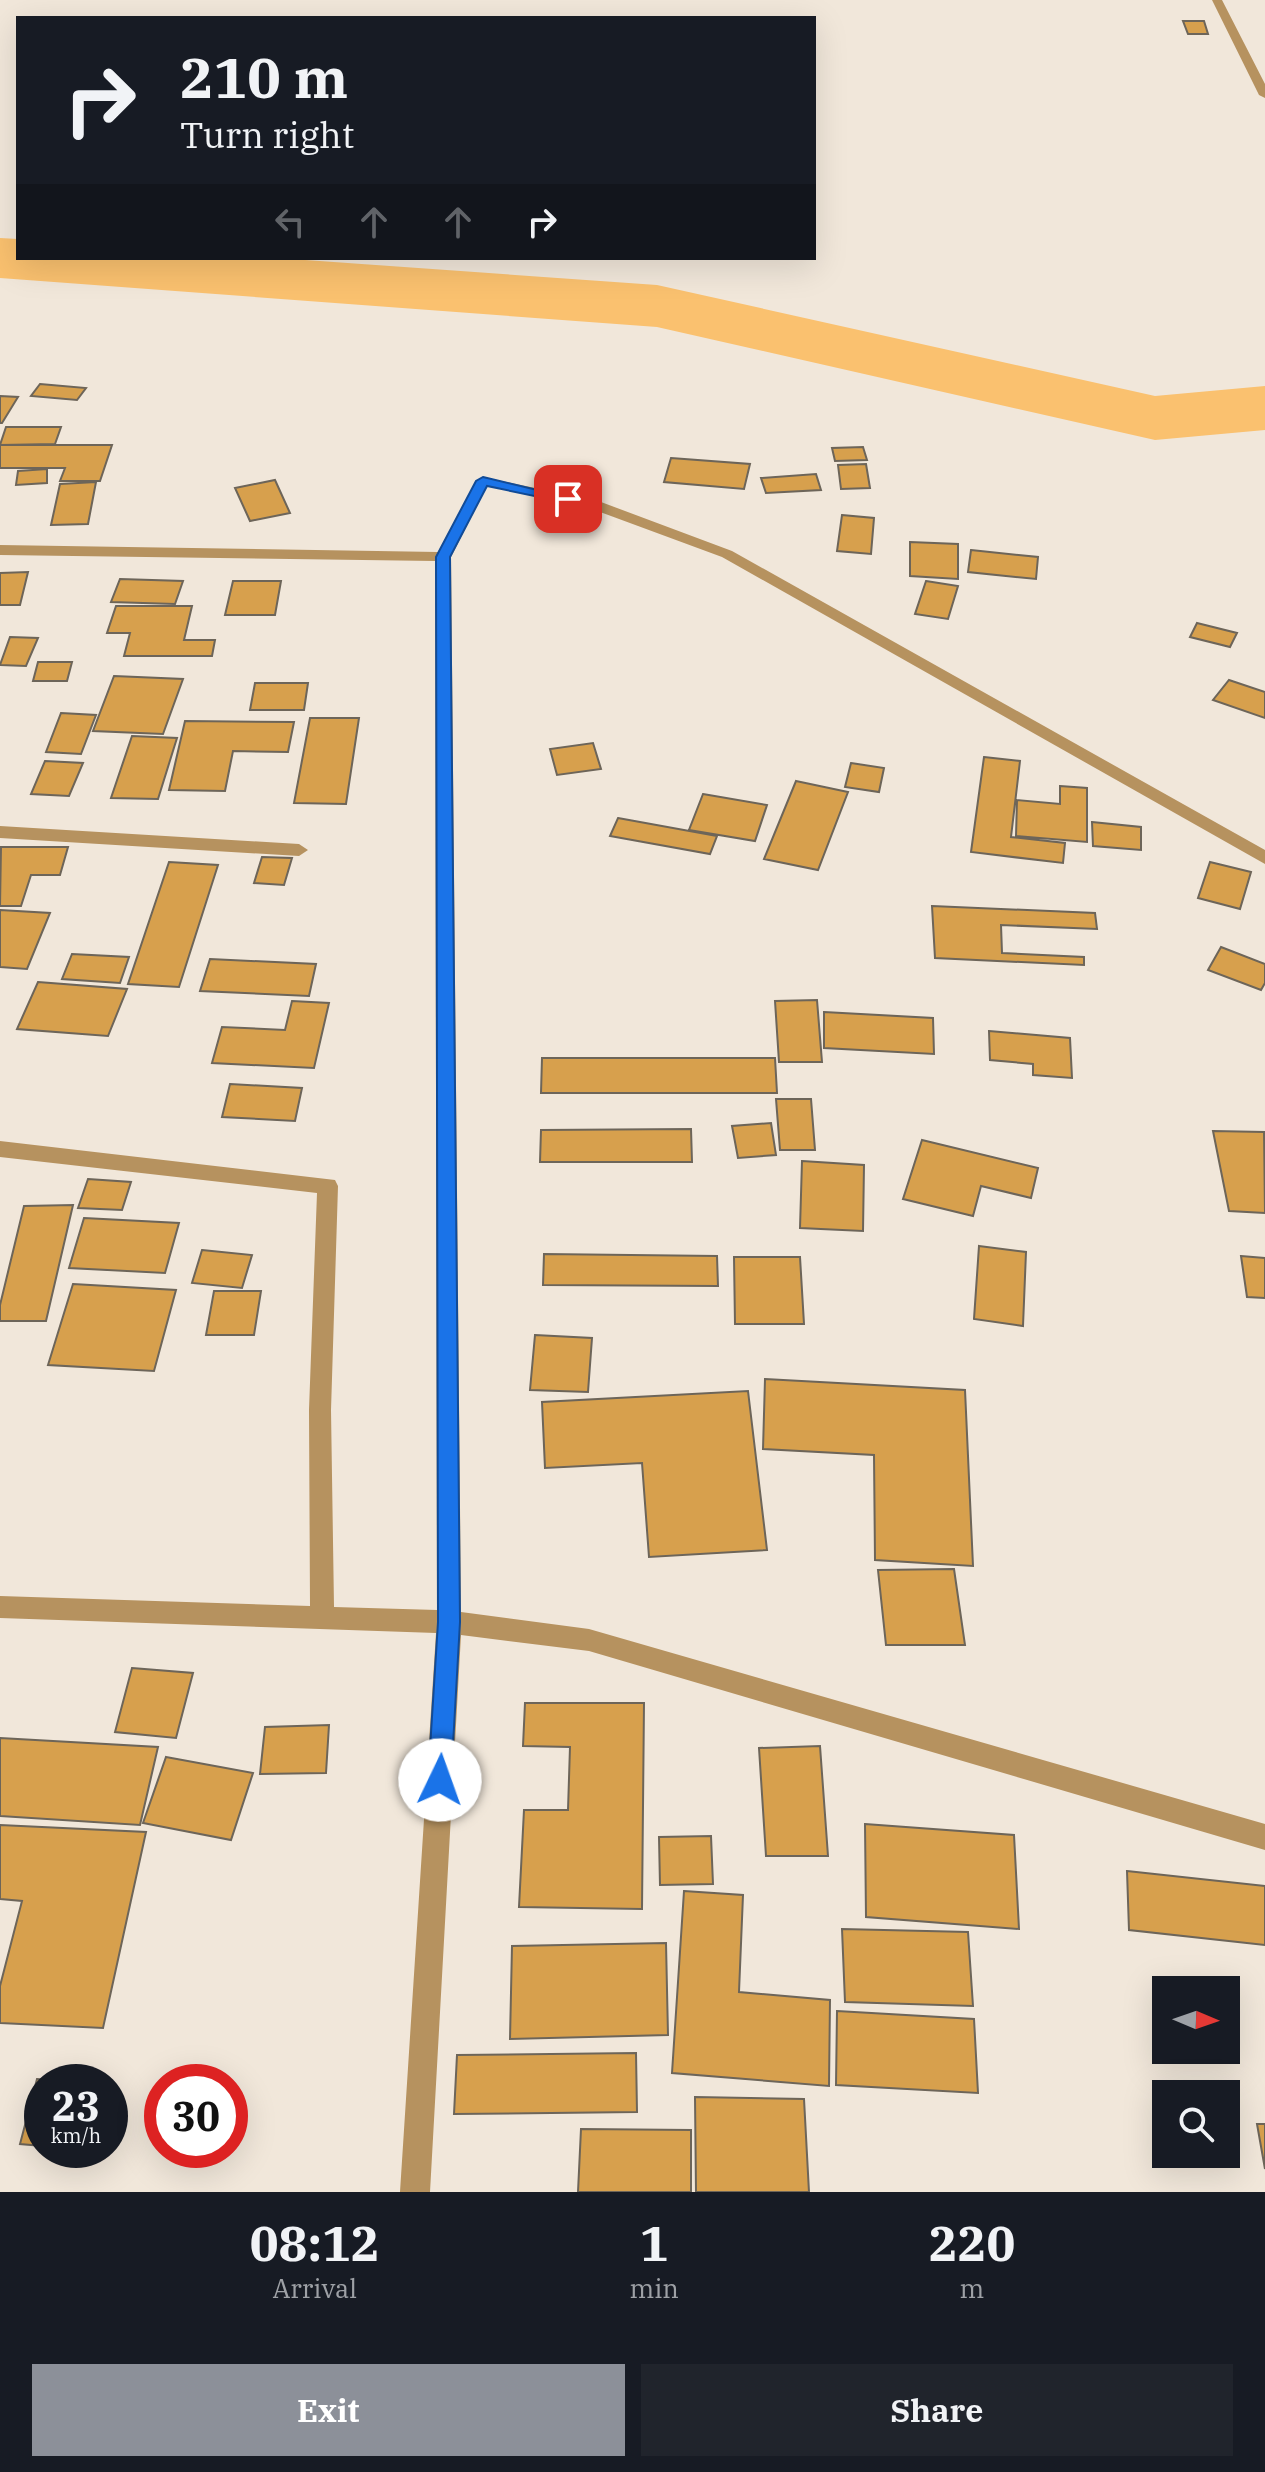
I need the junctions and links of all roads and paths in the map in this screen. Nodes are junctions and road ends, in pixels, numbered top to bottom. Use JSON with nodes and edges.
{"nodes":[{"id":1,"x":1217,"y":0,"type":"edge"},
{"id":2,"x":1265,"y":95,"type":"edge"},
{"id":3,"x":0,"y":550,"type":"edge"},
{"id":4,"x":443,"y":557,"type":"junction"},
{"id":5,"x":0,"y":832,"type":"edge"},
{"id":6,"x":299,"y":850,"type":"dead end"},
{"id":7,"x":1265,"y":858,"type":"edge"},
{"id":8,"x":0,"y":1149,"type":"edge"},
{"id":9,"x":0,"y":1607,"type":"edge"},
{"id":10,"x":322,"y":1618,"type":"junction"},
{"id":11,"x":449,"y":1622,"type":"junction"},
{"id":12,"x":1265,"y":1837,"type":"edge"},
{"id":13,"x":415,"y":2192,"type":"edge"}],
"edges":[{"from":1,"to":2,"type":"street"},
{"from":3,"to":4,"type":"street"},
{"from":4,"to":7,"type":"street"},
{"from":4,"to":11,"type":"street"},
{"from":5,"to":6,"type":"street"},
{"from":8,"to":10,"type":"street"},
{"from":9,"to":10,"type":"street"},
{"from":10,"to":11,"type":"street"},
{"from":11,"to":12,"type":"street"},
{"from":11,"to":13,"type":"street"}]}
